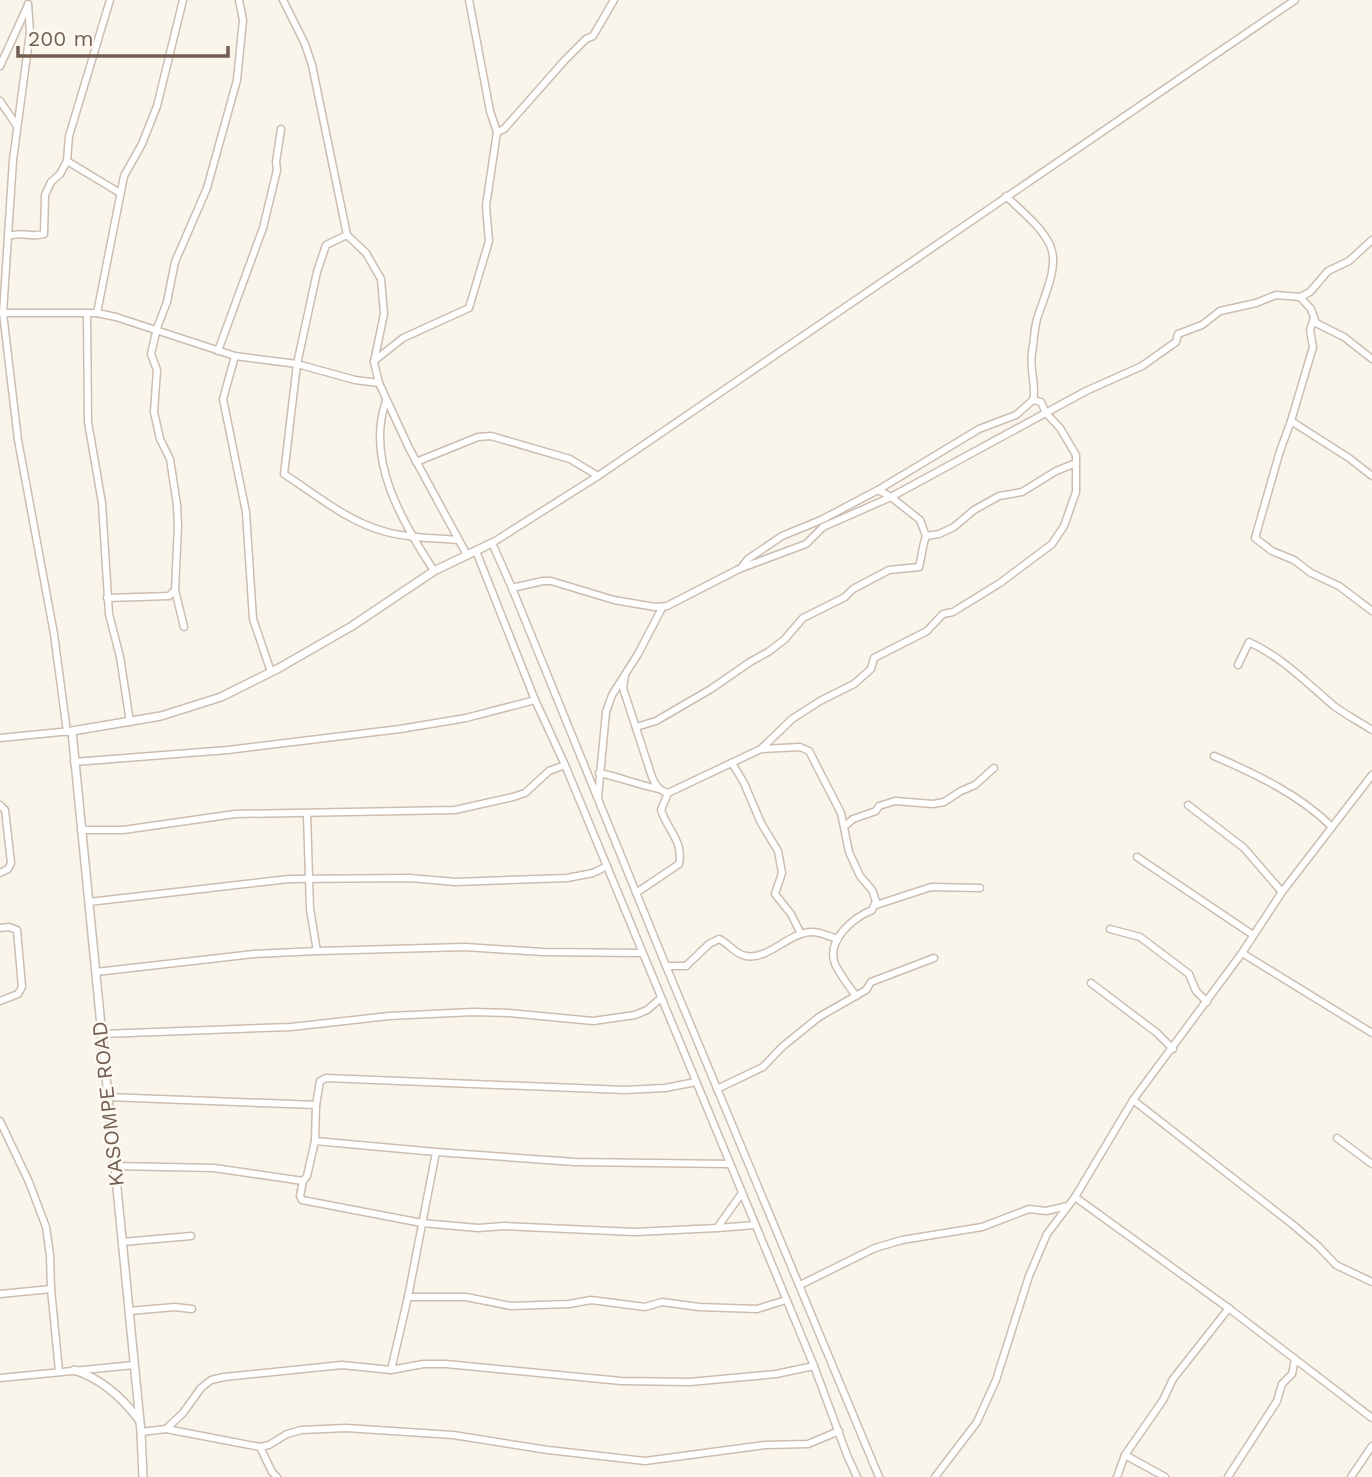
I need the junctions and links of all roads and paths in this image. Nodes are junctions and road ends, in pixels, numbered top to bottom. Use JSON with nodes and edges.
{"nodes":[{"id":1,"x":110,"y":0,"type":"edge"},
{"id":2,"x":183,"y":0,"type":"edge"},
{"id":3,"x":239,"y":0,"type":"edge"},
{"id":4,"x":283,"y":0,"type":"edge"},
{"id":5,"x":469,"y":0,"type":"edge"},
{"id":6,"x":614,"y":0,"type":"edge"},
{"id":7,"x":1295,"y":0,"type":"edge"},
{"id":8,"x":29,"y":2,"type":"edge"},
{"id":9,"x":0,"y":66,"type":"edge"},
{"id":10,"x":0,"y":102,"type":"edge"},
{"id":11,"x":17,"y":125,"type":"junction"},
{"id":12,"x":281,"y":129,"type":"dead end"},
{"id":13,"x":497,"y":132,"type":"junction"},
{"id":14,"x":67,"y":161,"type":"junction"},
{"id":15,"x":120,"y":193,"type":"junction"},
{"id":16,"x":1006,"y":196,"type":"junction"},
{"id":17,"x":348,"y":235,"type":"junction"},
{"id":18,"x":8,"y":236,"type":"junction"},
{"id":19,"x":1372,"y":240,"type":"edge"},
{"id":20,"x":2,"y":276,"type":"edge"},
{"id":21,"x":1300,"y":298,"type":"junction"},
{"id":22,"x":3,"y":313,"type":"junction"},
{"id":23,"x":97,"y":313,"type":"junction"},
{"id":24,"x":87,"y":314,"type":"junction"},
{"id":25,"x":1314,"y":318,"type":"junction"},
{"id":26,"x":157,"y":328,"type":"junction"},
{"id":27,"x":218,"y":351,"type":"junction"},
{"id":28,"x":235,"y":356,"type":"junction"},
{"id":29,"x":1372,"y":359,"type":"edge"},
{"id":30,"x":374,"y":362,"type":"junction"},
{"id":31,"x":297,"y":364,"type":"junction"},
{"id":32,"x":379,"y":383,"type":"junction"},
{"id":33,"x":1033,"y":400,"type":"junction"},
{"id":34,"x":386,"y":401,"type":"junction"},
{"id":35,"x":1046,"y":413,"type":"junction"},
{"id":36,"x":1291,"y":421,"type":"junction"},
{"id":37,"x":416,"y":463,"type":"junction"},
{"id":38,"x":1076,"y":463,"type":"junction"},
{"id":39,"x":598,"y":476,"type":"junction"},
{"id":40,"x":1372,"y":476,"type":"edge"},
{"id":41,"x":878,"y":490,"type":"junction"},
{"id":42,"x":891,"y":497,"type":"junction"},
{"id":43,"x":926,"y":536,"type":"junction"},
{"id":44,"x":412,"y":537,"type":"junction"},
{"id":45,"x":458,"y":540,"type":"junction"},
{"id":46,"x":492,"y":543,"type":"junction"},
{"id":47,"x":476,"y":551,"type":"junction"},
{"id":48,"x":467,"y":555,"type":"junction"},
{"id":49,"x":739,"y":569,"type":"junction"},
{"id":50,"x":434,"y":571,"type":"junction"},
{"id":51,"x":512,"y":588,"type":"junction"},
{"id":52,"x":175,"y":590,"type":"junction"},
{"id":53,"x":107,"y":598,"type":"junction"},
{"id":54,"x":662,"y":608,"type":"junction"},
{"id":55,"x":1372,"y":611,"type":"edge"},
{"id":56,"x":184,"y":627,"type":"dead end"},
{"id":57,"x":1238,"y":665,"type":"dead end"},
{"id":58,"x":271,"y":672,"type":"junction"},
{"id":59,"x":625,"y":675,"type":"junction"},
{"id":60,"x":535,"y":700,"type":"junction"},
{"id":61,"x":130,"y":722,"type":"junction"},
{"id":62,"x":636,"y":727,"type":"junction"},
{"id":63,"x":1372,"y":730,"type":"edge"},
{"id":64,"x":70,"y":732,"type":"junction"},
{"id":65,"x":0,"y":738,"type":"edge"},
{"id":66,"x":761,"y":748,"type":"junction"},
{"id":67,"x":1214,"y":756,"type":"dead end"},
{"id":68,"x":74,"y":762,"type":"junction"},
{"id":69,"x":732,"y":763,"type":"junction"},
{"id":70,"x":565,"y":765,"type":"junction"},
{"id":71,"x":995,"y":768,"type":"dead end"},
{"id":72,"x":599,"y":773,"type":"junction"},
{"id":73,"x":1372,"y":775,"type":"edge"},
{"id":74,"x":659,"y":789,"type":"junction"},
{"id":75,"x":668,"y":793,"type":"junction"},
{"id":76,"x":598,"y":799,"type":"junction"},
{"id":77,"x":0,"y":805,"type":"edge"},
{"id":78,"x":1188,"y":805,"type":"dead end"},
{"id":79,"x":307,"y":814,"type":"junction"},
{"id":80,"x":845,"y":827,"type":"junction"},
{"id":81,"x":1332,"y":827,"type":"junction"},
{"id":82,"x":80,"y":830,"type":"junction"},
{"id":83,"x":1137,"y":857,"type":"dead end"},
{"id":84,"x":607,"y":866,"type":"junction"},
{"id":85,"x":0,"y":873,"type":"edge"},
{"id":86,"x":309,"y":878,"type":"junction"},
{"id":87,"x":981,"y":888,"type":"dead end"},
{"id":88,"x":1282,"y":892,"type":"junction"},
{"id":89,"x":636,"y":893,"type":"junction"},
{"id":90,"x":89,"y":902,"type":"junction"},
{"id":91,"x":876,"y":905,"type":"junction"},
{"id":92,"x":0,"y":928,"type":"edge"},
{"id":93,"x":1110,"y":929,"type":"dead end"},
{"id":94,"x":801,"y":934,"type":"junction"},
{"id":95,"x":1254,"y":935,"type":"junction"},
{"id":96,"x":838,"y":939,"type":"junction"},
{"id":97,"x":317,"y":951,"type":"junction"},
{"id":98,"x":642,"y":953,"type":"junction"},
{"id":99,"x":1242,"y":953,"type":"junction"},
{"id":100,"x":934,"y":958,"type":"dead end"},
{"id":101,"x":666,"y":966,"type":"junction"},
{"id":102,"x":96,"y":972,"type":"junction"},
{"id":103,"x":1091,"y":983,"type":"dead end"},
{"id":104,"x":856,"y":996,"type":"junction"},
{"id":105,"x":661,"y":998,"type":"junction"},
{"id":106,"x":0,"y":1001,"type":"edge"},
{"id":107,"x":1207,"y":1002,"type":"junction"},
{"id":108,"x":1372,"y":1033,"type":"edge"},
{"id":109,"x":102,"y":1034,"type":"junction"},
{"id":110,"x":1172,"y":1049,"type":"junction"},
{"id":111,"x":696,"y":1082,"type":"junction"},
{"id":112,"x":717,"y":1089,"type":"junction"},
{"id":113,"x":107,"y":1097,"type":"junction"},
{"id":114,"x":1132,"y":1100,"type":"junction"},
{"id":115,"x":316,"y":1105,"type":"junction"},
{"id":116,"x":0,"y":1121,"type":"edge"},
{"id":117,"x":1337,"y":1138,"type":"dead end"},
{"id":118,"x":315,"y":1141,"type":"junction"},
{"id":119,"x":436,"y":1152,"type":"junction"},
{"id":120,"x":730,"y":1164,"type":"junction"},
{"id":121,"x":1372,"y":1164,"type":"edge"},
{"id":122,"x":115,"y":1166,"type":"junction"},
{"id":123,"x":303,"y":1181,"type":"junction"},
{"id":124,"x":742,"y":1193,"type":"junction"},
{"id":125,"x":1075,"y":1197,"type":"junction"},
{"id":126,"x":1068,"y":1206,"type":"junction"},
{"id":127,"x":422,"y":1223,"type":"junction"},
{"id":128,"x":755,"y":1225,"type":"junction"},
{"id":129,"x":717,"y":1228,"type":"junction"},
{"id":130,"x":191,"y":1236,"type":"dead end"},
{"id":131,"x":122,"y":1242,"type":"junction"},
{"id":132,"x":1372,"y":1282,"type":"edge"},
{"id":133,"x":800,"y":1285,"type":"junction"},
{"id":134,"x":51,"y":1289,"type":"junction"},
{"id":135,"x":0,"y":1294,"type":"edge"},
{"id":136,"x":408,"y":1297,"type":"junction"},
{"id":137,"x":786,"y":1300,"type":"junction"},
{"id":138,"x":1229,"y":1308,"type":"junction"},
{"id":139,"x":192,"y":1309,"type":"dead end"},
{"id":140,"x":129,"y":1311,"type":"junction"},
{"id":141,"x":1295,"y":1359,"type":"junction"},
{"id":142,"x":134,"y":1365,"type":"junction"},
{"id":143,"x":814,"y":1366,"type":"junction"},
{"id":144,"x":74,"y":1370,"type":"junction"},
{"id":145,"x":391,"y":1370,"type":"junction"},
{"id":146,"x":59,"y":1371,"type":"junction"},
{"id":147,"x":0,"y":1378,"type":"edge"},
{"id":148,"x":1372,"y":1418,"type":"edge"},
{"id":149,"x":140,"y":1420,"type":"junction"},
{"id":150,"x":166,"y":1429,"type":"junction"},
{"id":151,"x":839,"y":1431,"type":"junction"},
{"id":152,"x":141,"y":1432,"type":"junction"},
{"id":153,"x":1372,"y":1446,"type":"edge"},
{"id":154,"x":260,"y":1447,"type":"junction"},
{"id":155,"x":1125,"y":1455,"type":"junction"},
{"id":156,"x":1353,"y":1475,"type":"edge"},
{"id":157,"x":143,"y":1477,"type":"edge"},
{"id":158,"x":278,"y":1477,"type":"edge"},
{"id":159,"x":857,"y":1477,"type":"edge"},
{"id":160,"x":879,"y":1477,"type":"edge"},
{"id":161,"x":935,"y":1477,"type":"edge"},
{"id":162,"x":1117,"y":1477,"type":"edge"},
{"id":163,"x":1165,"y":1477,"type":"edge"},
{"id":164,"x":1228,"y":1477,"type":"edge"}],
"edges":[{"from":1,"to":14,"type":"street"},
{"from":2,"to":15,"type":"street"},
{"from":3,"to":26,"type":"street"},
{"from":4,"to":17,"type":"street"},
{"from":5,"to":13,"type":"street"},
{"from":6,"to":13,"type":"street"},
{"from":7,"to":16,"type":"street"},
{"from":8,"to":9,"type":"street"},
{"from":8,"to":11,"type":"street"},
{"from":10,"to":11,"type":"street"},
{"from":11,"to":18,"type":"street"},
{"from":12,"to":27,"type":"street"},
{"from":13,"to":30,"type":"street"},
{"from":14,"to":15,"type":"street"},
{"from":14,"to":18,"type":"street"},
{"from":15,"to":23,"type":"street"},
{"from":16,"to":33,"type":"street"},
{"from":16,"to":39,"type":"street"},
{"from":17,"to":30,"type":"street"},
{"from":17,"to":31,"type":"street"},
{"from":18,"to":20,"type":"street"},
{"from":19,"to":21,"type":"street"},
{"from":20,"to":22,"type":"street"},
{"from":21,"to":25,"type":"street"},
{"from":21,"to":35,"type":"street"},
{"from":22,"to":24,"type":"street"},
{"from":22,"to":64,"type":"street"},
{"from":23,"to":24,"type":"street"},
{"from":23,"to":26,"type":"street"},
{"from":24,"to":53,"type":"street"},
{"from":25,"to":29,"type":"street"},
{"from":25,"to":36,"type":"street"},
{"from":26,"to":27,"type":"street"},
{"from":26,"to":52,"type":"street"},
{"from":27,"to":28,"type":"street"},
{"from":28,"to":31,"type":"street"},
{"from":28,"to":58,"type":"street"},
{"from":30,"to":32,"type":"street"},
{"from":31,"to":32,"type":"street"},
{"from":31,"to":44,"type":"street"},
{"from":32,"to":34,"type":"street"},
{"from":33,"to":35,"type":"street"},
{"from":33,"to":41,"type":"street"},
{"from":34,"to":37,"type":"street"},
{"from":34,"to":44,"type":"street"},
{"from":35,"to":38,"type":"street"},
{"from":35,"to":42,"type":"street"},
{"from":36,"to":40,"type":"street"},
{"from":36,"to":55,"type":"street"},
{"from":37,"to":39,"type":"street"},
{"from":37,"to":45,"type":"street"},
{"from":38,"to":43,"type":"street"},
{"from":38,"to":66,"type":"street"},
{"from":39,"to":46,"type":"street"},
{"from":41,"to":42,"type":"street"},
{"from":41,"to":49,"type":"street"},
{"from":42,"to":43,"type":"street"},
{"from":42,"to":49,"type":"street"},
{"from":43,"to":62,"type":"street"},
{"from":44,"to":45,"type":"street"},
{"from":44,"to":50,"type":"street"},
{"from":45,"to":48,"type":"street"},
{"from":46,"to":47,"type":"street"},
{"from":46,"to":51,"type":"street"},
{"from":47,"to":48,"type":"street"},
{"from":47,"to":60,"type":"street"},
{"from":48,"to":50,"type":"street"},
{"from":49,"to":54,"type":"street"},
{"from":50,"to":58,"type":"street"},
{"from":51,"to":54,"type":"street"},
{"from":51,"to":76,"type":"street"},
{"from":52,"to":53,"type":"street"},
{"from":52,"to":56,"type":"street"},
{"from":53,"to":61,"type":"street"},
{"from":54,"to":59,"type":"street"},
{"from":57,"to":63,"type":"street"},
{"from":58,"to":61,"type":"street"},
{"from":59,"to":62,"type":"street"},
{"from":59,"to":72,"type":"street"},
{"from":60,"to":68,"type":"street"},
{"from":60,"to":70,"type":"street"},
{"from":61,"to":64,"type":"street"},
{"from":62,"to":74,"type":"street"},
{"from":64,"to":65,"type":"street"},
{"from":64,"to":68,"type":"street","name":"KASOMPE ROAD"},
{"from":66,"to":69,"type":"street"},
{"from":66,"to":80,"type":"street"},
{"from":67,"to":81,"type":"street"},
{"from":68,"to":82,"type":"street","name":"KASOMPE ROAD"},
{"from":69,"to":75,"type":"street"},
{"from":69,"to":94,"type":"street"},
{"from":70,"to":79,"type":"street"},
{"from":70,"to":84,"type":"street"},
{"from":71,"to":80,"type":"street"},
{"from":72,"to":74,"type":"street"},
{"from":72,"to":76,"type":"street"},
{"from":73,"to":81,"type":"street"},
{"from":74,"to":75,"type":"street"},
{"from":75,"to":89,"type":"street"},
{"from":76,"to":89,"type":"street"},
{"from":77,"to":85,"type":"street"},
{"from":78,"to":88,"type":"street"},
{"from":79,"to":82,"type":"street"},
{"from":79,"to":86,"type":"street"},
{"from":80,"to":91,"type":"street"},
{"from":81,"to":88,"type":"street"},
{"from":82,"to":90,"type":"street","name":"KASOMPE ROAD"},
{"from":83,"to":95,"type":"street"},
{"from":84,"to":86,"type":"street"},
{"from":84,"to":98,"type":"street"},
{"from":86,"to":90,"type":"street"},
{"from":86,"to":97,"type":"street"},
{"from":87,"to":91,"type":"street"},
{"from":88,"to":95,"type":"street"},
{"from":89,"to":101,"type":"street"},
{"from":90,"to":102,"type":"street","name":"KASOMPE ROAD"},
{"from":91,"to":96,"type":"street"},
{"from":92,"to":106,"type":"street"},
{"from":93,"to":107,"type":"street"},
{"from":94,"to":96,"type":"street"},
{"from":94,"to":101,"type":"street"},
{"from":95,"to":99,"type":"street"},
{"from":96,"to":104,"type":"street"},
{"from":97,"to":98,"type":"street"},
{"from":97,"to":102,"type":"street"},
{"from":98,"to":105,"type":"street"},
{"from":99,"to":107,"type":"street"},
{"from":99,"to":108,"type":"street"},
{"from":100,"to":104,"type":"street"},
{"from":101,"to":112,"type":"street"},
{"from":102,"to":109,"type":"street","name":"KASOMPE ROAD"},
{"from":103,"to":110,"type":"street"},
{"from":104,"to":112,"type":"street"},
{"from":105,"to":109,"type":"street"},
{"from":105,"to":111,"type":"street"},
{"from":107,"to":110,"type":"street"},
{"from":109,"to":113,"type":"street","name":"KASOMPE ROAD"},
{"from":110,"to":114,"type":"street"},
{"from":111,"to":115,"type":"street"},
{"from":111,"to":120,"type":"street"},
{"from":112,"to":133,"type":"street"},
{"from":113,"to":115,"type":"street"},
{"from":113,"to":122,"type":"street","name":"KASOMPE ROAD"},
{"from":114,"to":125,"type":"street"},
{"from":114,"to":132,"type":"street"},
{"from":115,"to":118,"type":"street"},
{"from":116,"to":134,"type":"street"},
{"from":117,"to":121,"type":"street"},
{"from":118,"to":119,"type":"street"},
{"from":118,"to":123,"type":"street"},
{"from":119,"to":120,"type":"street"},
{"from":119,"to":127,"type":"street"},
{"from":120,"to":124,"type":"street"},
{"from":122,"to":123,"type":"street"},
{"from":122,"to":131,"type":"street","name":"KASOMPE ROAD"},
{"from":123,"to":127,"type":"street"},
{"from":124,"to":128,"type":"street"},
{"from":124,"to":129,"type":"street"},
{"from":125,"to":126,"type":"street"},
{"from":125,"to":138,"type":"street"},
{"from":126,"to":133,"type":"street"},
{"from":126,"to":161,"type":"street"},
{"from":127,"to":129,"type":"street"},
{"from":127,"to":136,"type":"street"},
{"from":128,"to":129,"type":"street"},
{"from":128,"to":137,"type":"street"},
{"from":130,"to":131,"type":"street"},
{"from":131,"to":140,"type":"street","name":"KASOMPE ROAD"},
{"from":133,"to":160,"type":"street"},
{"from":134,"to":135,"type":"street"},
{"from":134,"to":146,"type":"street"},
{"from":136,"to":137,"type":"street"},
{"from":136,"to":145,"type":"street"},
{"from":137,"to":143,"type":"street"},
{"from":138,"to":141,"type":"street"},
{"from":138,"to":155,"type":"street"},
{"from":139,"to":140,"type":"street"},
{"from":140,"to":142,"type":"street","name":"KASOMPE ROAD"},
{"from":141,"to":148,"type":"street"},
{"from":141,"to":164,"type":"street"},
{"from":142,"to":144,"type":"street"},
{"from":142,"to":149,"type":"street","name":"KASOMPE ROAD"},
{"from":143,"to":145,"type":"street"},
{"from":143,"to":151,"type":"street"},
{"from":144,"to":146,"type":"street"},
{"from":144,"to":149,"type":"street"},
{"from":145,"to":150,"type":"street"},
{"from":146,"to":147,"type":"street"},
{"from":149,"to":152,"type":"street","name":"KASOMPE ROAD"},
{"from":150,"to":152,"type":"street"},
{"from":150,"to":154,"type":"street"},
{"from":151,"to":154,"type":"street"},
{"from":151,"to":159,"type":"street"},
{"from":152,"to":157,"type":"street","name":"KASOMPE ROAD"},
{"from":153,"to":156,"type":"street"},
{"from":154,"to":158,"type":"street"},
{"from":155,"to":162,"type":"street"},
{"from":155,"to":163,"type":"street"}]}
